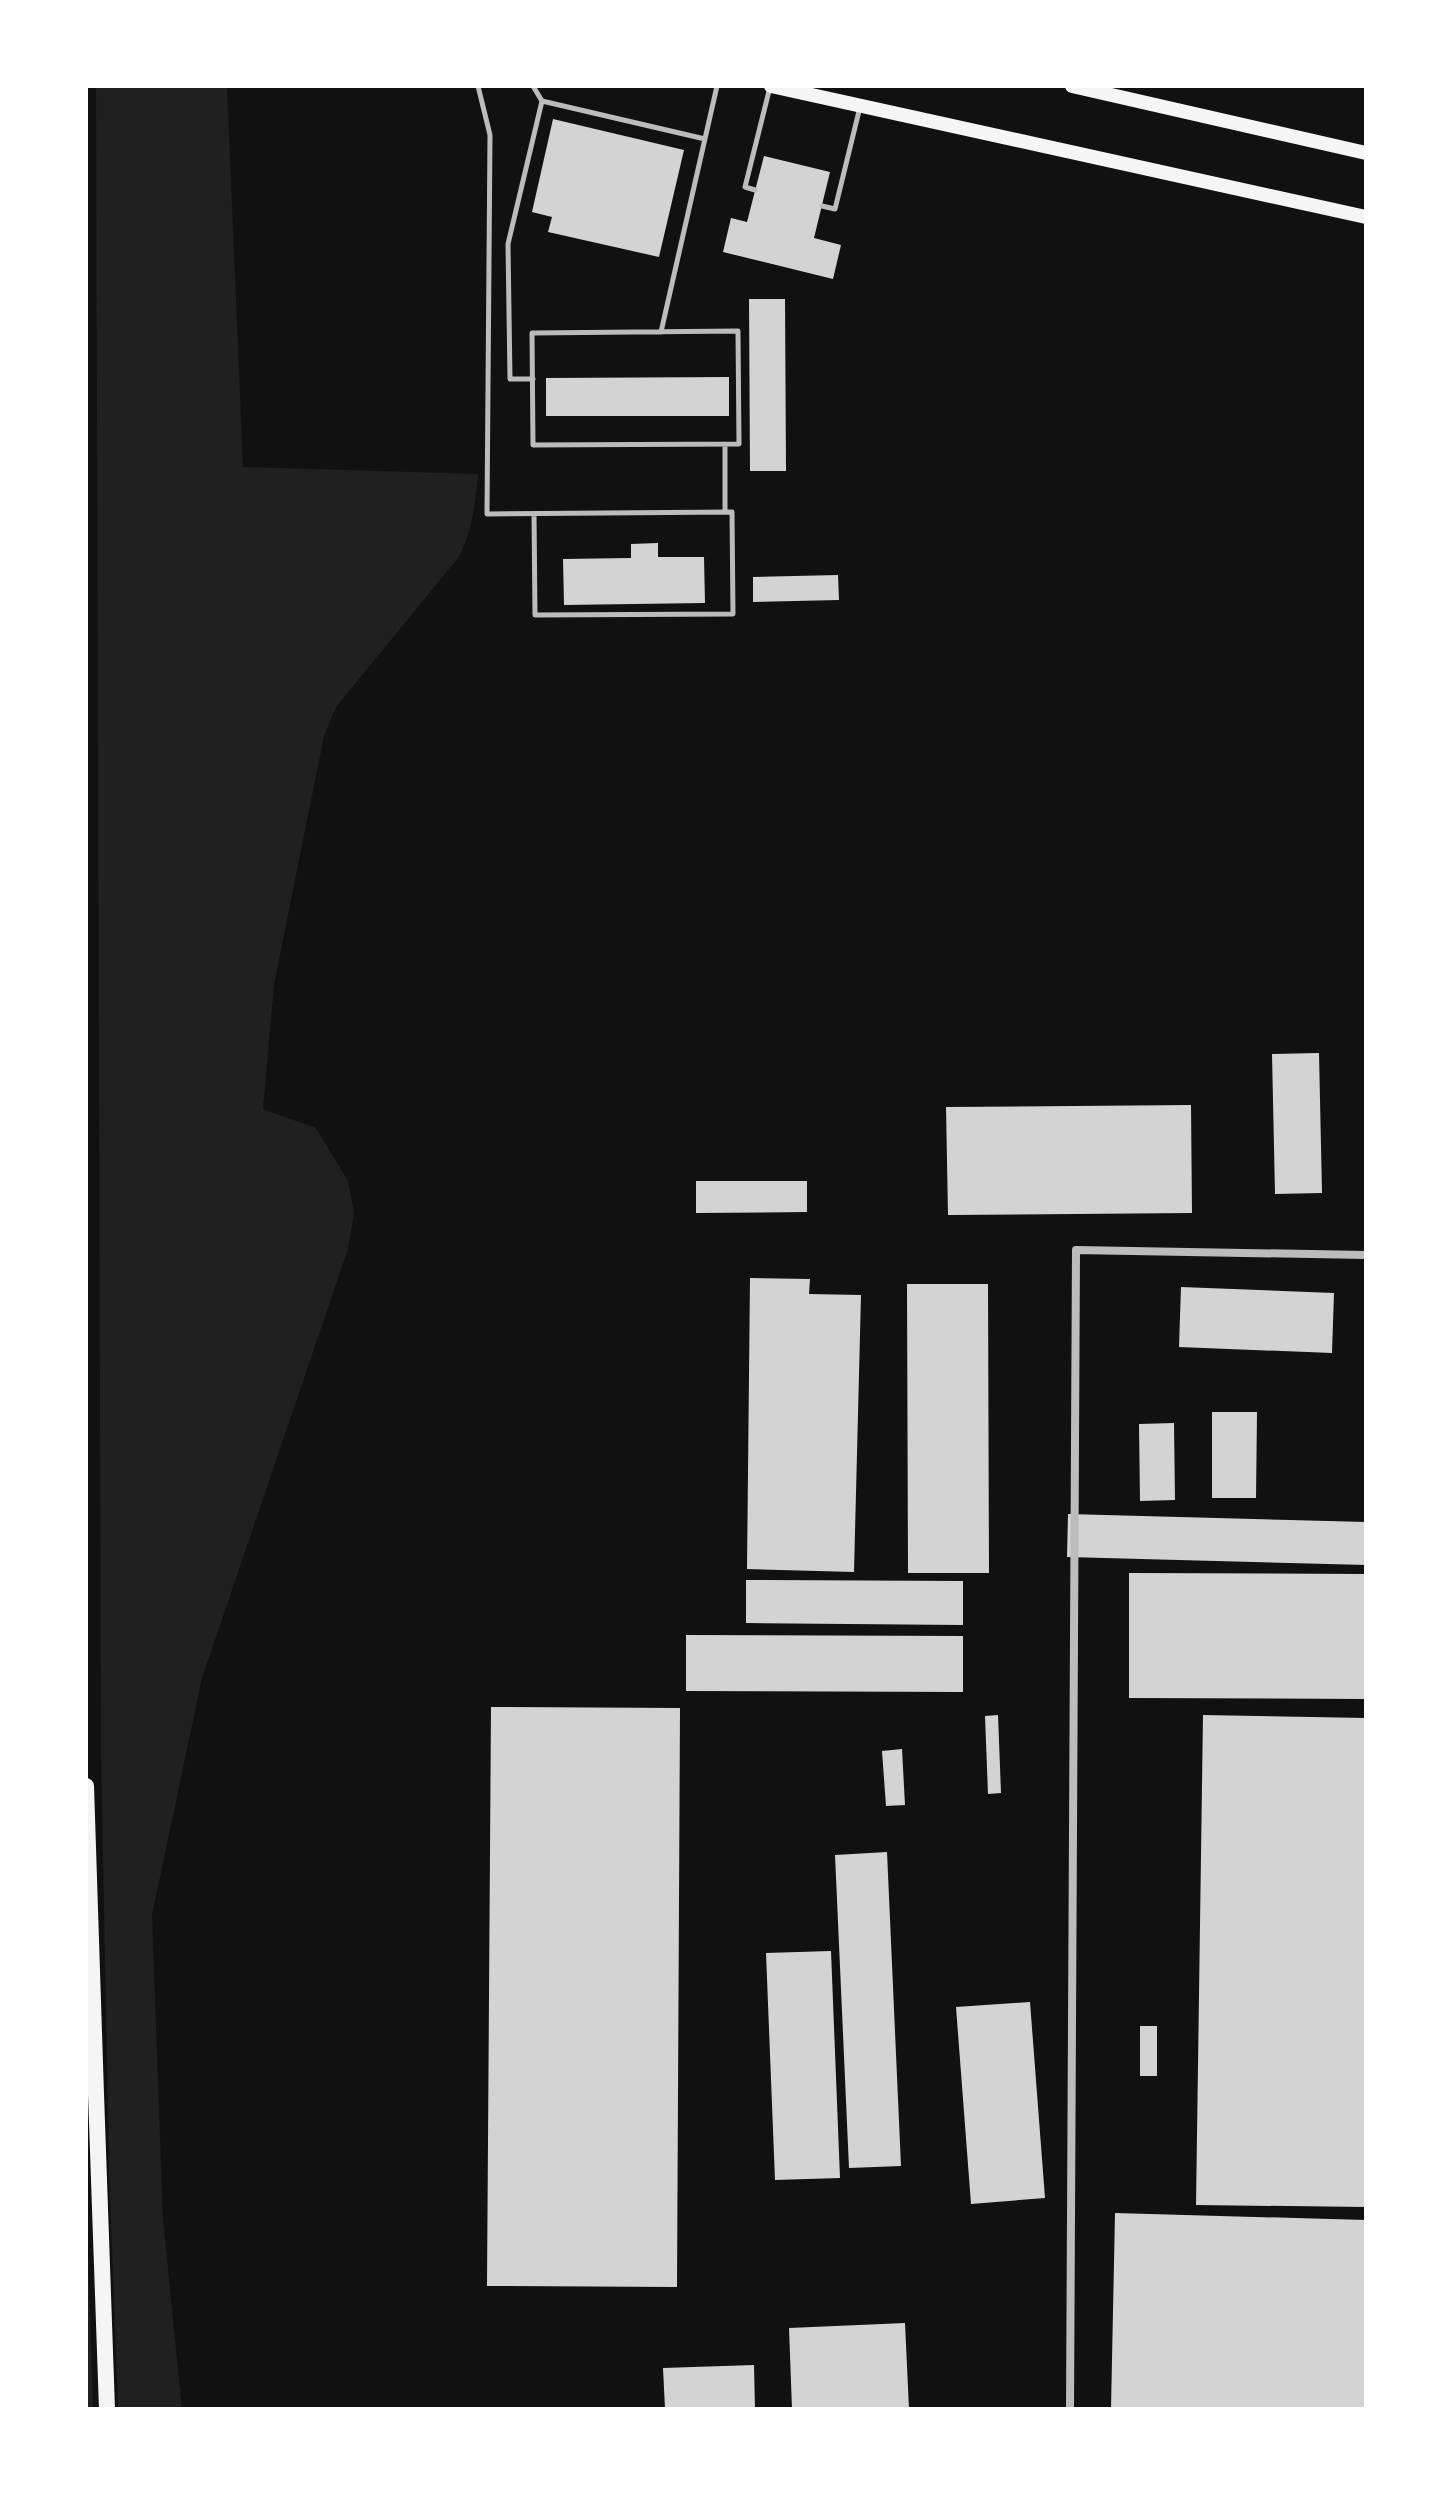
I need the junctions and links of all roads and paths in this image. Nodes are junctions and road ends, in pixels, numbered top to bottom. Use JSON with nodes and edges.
{"nodes":[{"id":1,"x":478,"y":86,"type":"edge"},
{"id":2,"x":533,"y":86,"type":"edge"},
{"id":3,"x":717,"y":86,"type":"edge"},
{"id":4,"x":770,"y":86,"type":"edge"},
{"id":5,"x":1072,"y":86,"type":"edge"},
{"id":6,"x":542,"y":101,"type":"junction"},
{"id":7,"x":861,"y":106,"type":"junction"},
{"id":8,"x":705,"y":139,"type":"junction"},
{"id":9,"x":1366,"y":153,"type":"edge"},
{"id":10,"x":755,"y":190,"type":"dead end"},
{"id":11,"x":822,"y":206,"type":"dead end"},
{"id":12,"x":1366,"y":217,"type":"edge"},
{"id":13,"x":661,"y":332,"type":"junction"},
{"id":14,"x":533,"y":379,"type":"junction"},
{"id":15,"x":725,"y":444,"type":"junction"},
{"id":16,"x":725,"y":512,"type":"junction"},
{"id":17,"x":534,"y":514,"type":"junction"},
{"id":18,"x":1366,"y":1255,"type":"edge"},
{"id":19,"x":86,"y":1786,"type":"edge"},
{"id":20,"x":107,"y":2409,"type":"edge"},
{"id":21,"x":1070,"y":2409,"type":"edge"}],
"edges":[{"from":1,"to":17,"type":"lane"},
{"from":2,"to":6,"type":"lane"},
{"from":3,"to":8,"type":"lane"},
{"from":4,"to":7,"type":"main road"},
{"from":4,"to":10,"type":"lane"},
{"from":5,"to":9,"type":"main road"},
{"from":6,"to":8,"type":"lane"},
{"from":6,"to":14,"type":"lane"},
{"from":7,"to":11,"type":"lane"},
{"from":7,"to":12,"type":"main road"},
{"from":8,"to":13,"type":"lane"},
{"from":13,"to":14,"type":"lane"},
{"from":13,"to":15,"type":"lane"},
{"from":14,"to":15,"type":"lane"},
{"from":15,"to":16,"type":"lane"},
{"from":16,"to":17,"type":"lane"},
{"from":16,"to":17,"type":"lane"},
{"from":18,"to":21,"type":"street"},
{"from":19,"to":20,"type":"highway"}]}
